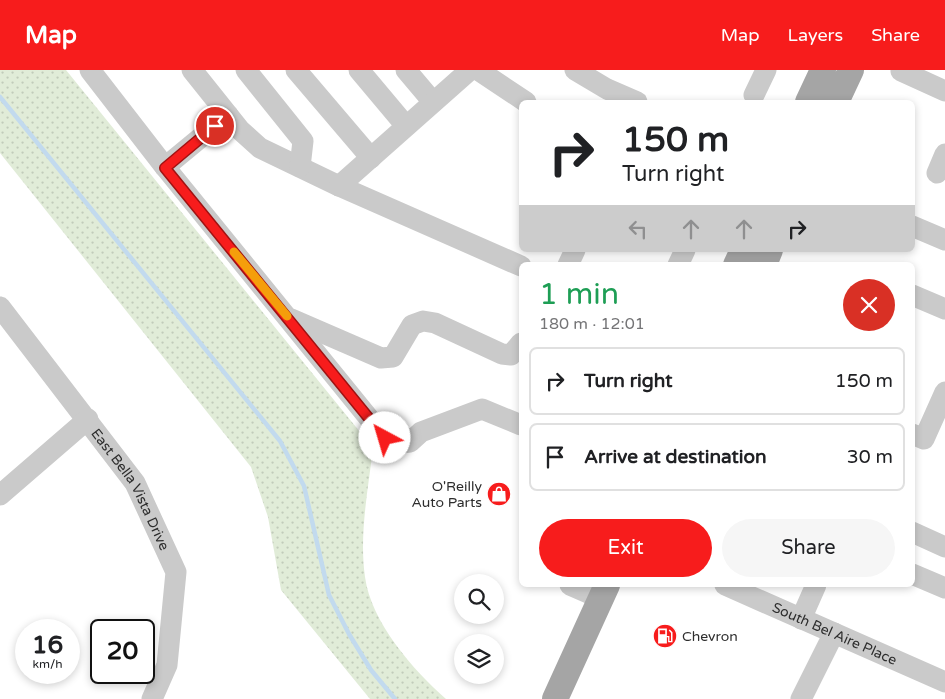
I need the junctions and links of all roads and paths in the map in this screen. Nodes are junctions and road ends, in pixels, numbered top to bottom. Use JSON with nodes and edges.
{"nodes":[{"id":1,"x":90,"y":70,"type":"edge"},
{"id":2,"x":192,"y":70,"type":"edge"},
{"id":3,"x":246,"y":70,"type":"edge"},
{"id":4,"x":296,"y":70,"type":"edge"},
{"id":5,"x":359,"y":70,"type":"edge"},
{"id":6,"x":406,"y":70,"type":"edge"},
{"id":7,"x":575,"y":70,"type":"edge"},
{"id":8,"x":766,"y":70,"type":"edge"},
{"id":9,"x":851,"y":70,"type":"edge"},
{"id":10,"x":468,"y":71,"type":"edge"},
{"id":11,"x":820,"y":71,"type":"edge"},
{"id":12,"x":901,"y":71,"type":"edge"},
{"id":13,"x":945,"y":90,"type":"edge"},
{"id":14,"x":754,"y":95,"type":"dead end"},
{"id":15,"x":522,"y":100,"type":"edge"},
{"id":16,"x":632,"y":100,"type":"edge"},
{"id":17,"x":809,"y":100,"type":"edge"},
{"id":18,"x":837,"y":100,"type":"edge"},
{"id":19,"x":433,"y":102,"type":"junction"},
{"id":20,"x":228,"y":115,"type":"junction"},
{"id":21,"x":406,"y":126,"type":"junction"},
{"id":22,"x":371,"y":158,"type":"junction"},
{"id":23,"x":300,"y":167,"type":"junction"},
{"id":24,"x":165,"y":168,"type":"junction"},
{"id":25,"x":339,"y":186,"type":"junction"},
{"id":26,"x":915,"y":227,"type":"edge"},
{"id":27,"x":945,"y":240,"type":"edge"},
{"id":28,"x":519,"y":265,"type":"edge"},
{"id":29,"x":915,"y":296,"type":"edge"},
{"id":30,"x":0,"y":307,"type":"edge"},
{"id":31,"x":945,"y":309,"type":"edge"},
{"id":32,"x":288,"y":318,"type":"junction"},
{"id":33,"x":519,"y":345,"type":"edge"},
{"id":34,"x":945,"y":392,"type":"edge"},
{"id":35,"x":88,"y":419,"type":"junction"},
{"id":36,"x":519,"y":424,"type":"edge"},
{"id":37,"x":915,"y":435,"type":"edge"},
{"id":38,"x":0,"y":495,"type":"edge"},
{"id":39,"x":915,"y":533,"type":"edge"},
{"id":40,"x":945,"y":547,"type":"edge"},
{"id":41,"x":915,"y":575,"type":"edge"},
{"id":42,"x":580,"y":587,"type":"edge"},
{"id":43,"x":729,"y":587,"type":"edge"},
{"id":44,"x":815,"y":587,"type":"edge"},
{"id":45,"x":945,"y":588,"type":"edge"},
{"id":46,"x":604,"y":592,"type":"edge"},
{"id":47,"x":801,"y":619,"type":"junction"},
{"id":48,"x":834,"y":633,"type":"junction"},
{"id":49,"x":945,"y":682,"type":"edge"},
{"id":50,"x":152,"y":699,"type":"edge"},
{"id":51,"x":555,"y":699,"type":"edge"},
{"id":52,"x":801,"y":699,"type":"edge"}],
"edges":[{"from":1,"to":24,"type":"street"},
{"from":2,"to":20,"type":"street"},
{"from":3,"to":23,"type":"street"},
{"from":4,"to":22,"type":"street"},
{"from":5,"to":21,"type":"street"},
{"from":6,"to":19,"type":"street"},
{"from":7,"to":16,"type":"street"},
{"from":8,"to":14,"type":"street"},
{"from":9,"to":18,"type":"main road"},
{"from":10,"to":15,"type":"street"},
{"from":10,"to":19,"type":"street"},
{"from":11,"to":17,"type":"main road"},
{"from":12,"to":13,"type":"street"},
{"from":19,"to":21,"type":"street"},
{"from":20,"to":23,"type":"street"},
{"from":20,"to":24,"type":"street"},
{"from":21,"to":22,"type":"street"},
{"from":22,"to":25,"type":"street"},
{"from":23,"to":25,"type":"street"},
{"from":24,"to":32,"type":"street"},
{"from":25,"to":28,"type":"street"},
{"from":26,"to":27,"type":"street"},
{"from":29,"to":31,"type":"street"},
{"from":30,"to":35,"type":"street","name":"East Bella Vista Drive"},
{"from":32,"to":33,"type":"street"},
{"from":32,"to":36,"type":"street"},
{"from":34,"to":37,"type":"street"},
{"from":35,"to":38,"type":"street"},
{"from":35,"to":50,"type":"street","name":"East Bella Vista Drive"},
{"from":39,"to":40,"type":"street"},
{"from":41,"to":45,"type":"street"},
{"from":42,"to":46,"type":"street"},
{"from":43,"to":47,"type":"street","name":"South Bel Aire Place"},
{"from":44,"to":47,"type":"street"},
{"from":46,"to":51,"type":"main road"},
{"from":47,"to":48,"type":"street","name":"South Bel Aire Place"},
{"from":48,"to":49,"type":"street","name":"South Bel Aire Place"},
{"from":48,"to":52,"type":"street"}]}
